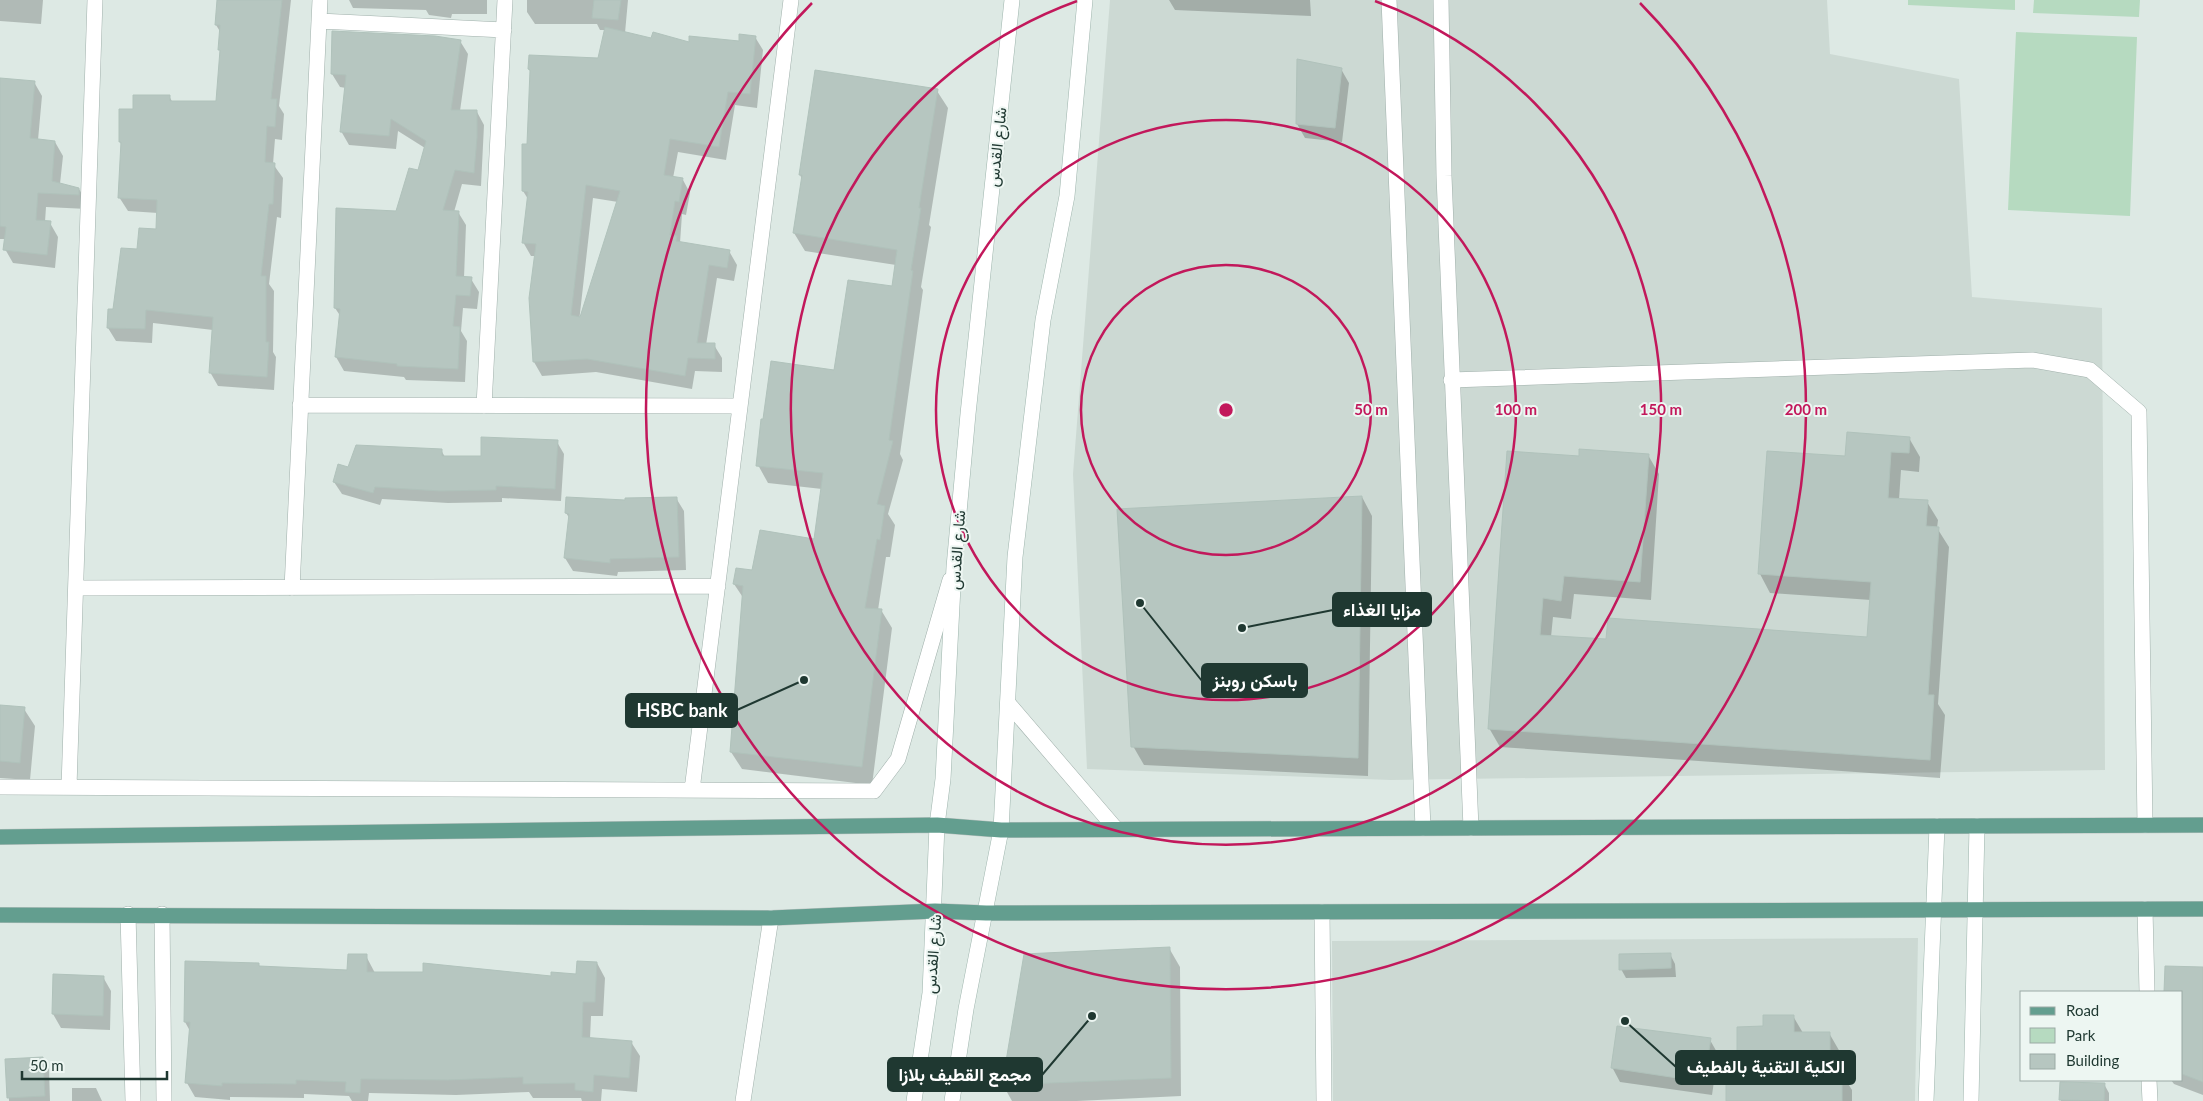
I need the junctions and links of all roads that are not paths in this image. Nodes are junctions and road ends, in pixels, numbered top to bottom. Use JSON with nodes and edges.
{"nodes":[{"id":1,"x":95,"y":0,"type":"edge"},
{"id":2,"x":320,"y":0,"type":"edge"},
{"id":3,"x":505,"y":0,"type":"edge"},
{"id":4,"x":790,"y":0,"type":"edge"},
{"id":5,"x":1012,"y":0,"type":"edge"},
{"id":6,"x":1084,"y":0,"type":"edge"},
{"id":7,"x":1389,"y":0,"type":"edge"},
{"id":8,"x":1441,"y":0,"type":"edge"},
{"id":9,"x":319,"y":20,"type":"junction"},
{"id":10,"x":504,"y":30,"type":"junction"},
{"id":11,"x":1451,"y":380,"type":"junction"},
{"id":12,"x":300,"y":406,"type":"junction"},
{"id":13,"x":484,"y":406,"type":"junction"},
{"id":14,"x":740,"y":406,"type":"junction"},
{"id":15,"x":954,"y":567,"type":"junction"},
{"id":16,"x":718,"y":586,"type":"junction"},
{"id":17,"x":76,"y":588,"type":"junction"},
{"id":18,"x":292,"y":588,"type":"junction"},
{"id":19,"x":1008,"y":703,"type":"junction"},
{"id":20,"x":0,"y":787,"type":"edge"},
{"id":21,"x":69,"y":787,"type":"junction"},
{"id":22,"x":692,"y":790,"type":"junction"},
{"id":23,"x":937,"y":825,"type":"junction"},
{"id":24,"x":2145,"y":825,"type":"junction"},
{"id":25,"x":2203,"y":825,"type":"edge"},
{"id":26,"x":1937,"y":826,"type":"junction"},
{"id":27,"x":1977,"y":826,"type":"junction"},
{"id":28,"x":1423,"y":828,"type":"junction"},
{"id":29,"x":1471,"y":828,"type":"junction"},
{"id":30,"x":1116,"y":829,"type":"junction"},
{"id":31,"x":1001,"y":830,"type":"junction"},
{"id":32,"x":0,"y":837,"type":"edge"},
{"id":33,"x":1933,"y":909,"type":"junction"},
{"id":34,"x":1977,"y":909,"type":"junction"},
{"id":35,"x":2145,"y":909,"type":"junction"},
{"id":36,"x":2203,"y":909,"type":"edge"},
{"id":37,"x":935,"y":911,"type":"junction"},
{"id":38,"x":1322,"y":912,"type":"junction"},
{"id":39,"x":986,"y":913,"type":"junction"},
{"id":40,"x":128,"y":914,"type":"junction"},
{"id":41,"x":162,"y":914,"type":"junction"},
{"id":42,"x":0,"y":915,"type":"edge"},
{"id":43,"x":771,"y":918,"type":"junction"},
{"id":44,"x":2147,"y":991,"type":"edge"},
{"id":45,"x":2149,"y":1081,"type":"edge"},
{"id":46,"x":133,"y":1101,"type":"edge"},
{"id":47,"x":164,"y":1101,"type":"edge"},
{"id":48,"x":743,"y":1101,"type":"edge"},
{"id":49,"x":914,"y":1101,"type":"edge"},
{"id":50,"x":952,"y":1101,"type":"edge"},
{"id":51,"x":1324,"y":1101,"type":"edge"},
{"id":52,"x":1926,"y":1101,"type":"edge"},
{"id":53,"x":1971,"y":1101,"type":"edge"},
{"id":54,"x":2150,"y":1101,"type":"edge"}],
"edges":[{"from":1,"to":17,"type":"street"},
{"from":2,"to":9,"type":"street"},
{"from":3,"to":10,"type":"street"},
{"from":4,"to":14,"type":"street"},
{"from":5,"to":15,"type":"street","name":"شارع القدس"},
{"from":6,"to":19,"type":"street"},
{"from":7,"to":28,"type":"street"},
{"from":8,"to":11,"type":"street"},
{"from":9,"to":10,"type":"street"},
{"from":9,"to":12,"type":"street"},
{"from":10,"to":13,"type":"street"},
{"from":11,"to":24,"type":"street"},
{"from":11,"to":29,"type":"street"},
{"from":12,"to":13,"type":"street"},
{"from":12,"to":18,"type":"street"},
{"from":13,"to":14,"type":"street"},
{"from":14,"to":16,"type":"street"},
{"from":15,"to":22,"type":"street"},
{"from":15,"to":23,"type":"street","name":"شارع القدس"},
{"from":16,"to":18,"type":"street"},
{"from":16,"to":22,"type":"street"},
{"from":17,"to":18,"type":"street"},
{"from":17,"to":21,"type":"street"},
{"from":19,"to":30,"type":"street"},
{"from":19,"to":31,"type":"street"},
{"from":20,"to":21,"type":"street"},
{"from":21,"to":22,"type":"street"},
{"from":23,"to":31,"type":"main road"},
{"from":23,"to":32,"type":"main road"},
{"from":23,"to":37,"type":"street","name":"شارع القدس"},
{"from":24,"to":25,"type":"main road"},
{"from":24,"to":27,"type":"main road"},
{"from":26,"to":27,"type":"main road"},
{"from":26,"to":29,"type":"main road"},
{"from":26,"to":33,"type":"street"},
{"from":27,"to":34,"type":"street"},
{"from":28,"to":29,"type":"main road"},
{"from":28,"to":30,"type":"main road"},
{"from":30,"to":31,"type":"main road"},
{"from":31,"to":39,"type":"street"},
{"from":33,"to":34,"type":"main road"},
{"from":33,"to":38,"type":"main road"},
{"from":33,"to":52,"type":"street"},
{"from":34,"to":35,"type":"main road"},
{"from":34,"to":53,"type":"street"},
{"from":35,"to":36,"type":"main road"},
{"from":35,"to":44,"type":"street"},
{"from":37,"to":39,"type":"main road"},
{"from":37,"to":43,"type":"main road"},
{"from":37,"to":49,"type":"street","name":"شارع القدس"},
{"from":38,"to":39,"type":"main road"},
{"from":38,"to":51,"type":"street"},
{"from":39,"to":50,"type":"street"},
{"from":40,"to":41,"type":"main road"},
{"from":40,"to":42,"type":"main road"},
{"from":40,"to":46,"type":"street"},
{"from":41,"to":43,"type":"main road"},
{"from":41,"to":47,"type":"street"},
{"from":43,"to":48,"type":"street"},
{"from":45,"to":54,"type":"street"}]}
